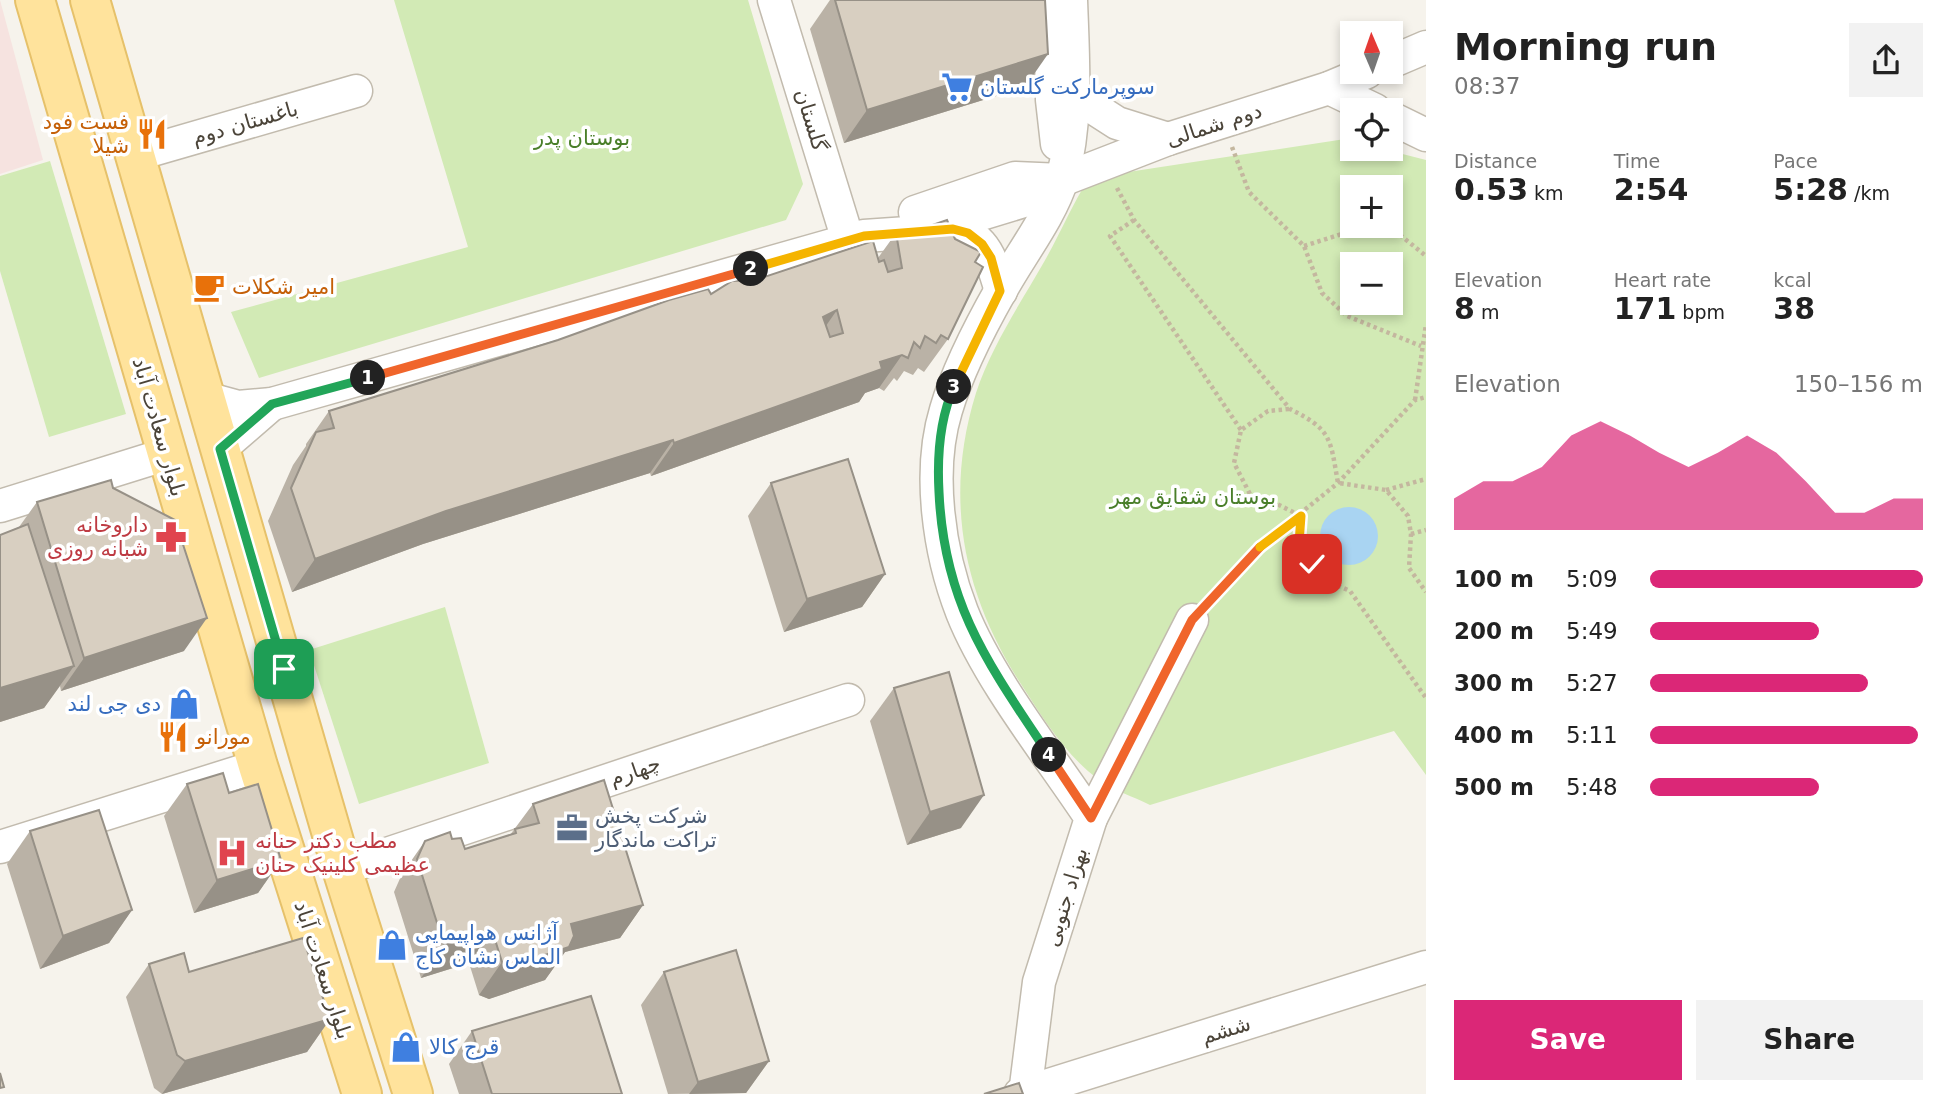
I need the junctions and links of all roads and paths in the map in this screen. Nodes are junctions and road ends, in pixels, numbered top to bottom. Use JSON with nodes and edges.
{"nodes":[{"id":1,"x":35,"y":0,"type":"edge"},
{"id":2,"x":90,"y":0,"type":"edge"},
{"id":3,"x":774,"y":0,"type":"edge"},
{"id":4,"x":1050,"y":0,"type":"edge"},
{"id":5,"x":1071,"y":0,"type":"edge"},
{"id":6,"x":1426,"y":47,"type":"edge"},
{"id":7,"x":1404,"y":56,"type":"edge"},
{"id":8,"x":1340,"y":83,"type":"edge"},
{"id":9,"x":1329,"y":88,"type":"junction"},
{"id":10,"x":356,"y":91,"type":"dead end"},
{"id":11,"x":1075,"y":96,"type":"junction"},
{"id":12,"x":1350,"y":98,"type":"edge"},
{"id":13,"x":1223,"y":123,"type":"junction"},
{"id":14,"x":1403,"y":124,"type":"edge"},
{"id":15,"x":1426,"y":135,"type":"edge"},
{"id":16,"x":1168,"y":139,"type":"junction"},
{"id":17,"x":135,"y":155,"type":"junction"},
{"id":18,"x":1062,"y":180,"type":"junction"},
{"id":19,"x":922,"y":232,"type":"junction"},
{"id":20,"x":1340,"y":235,"type":"edge"},
{"id":21,"x":1403,"y":237,"type":"edge"},
{"id":22,"x":856,"y":238,"type":"junction"},
{"id":23,"x":1304,"y":246,"type":"junction"},
{"id":24,"x":1426,"y":256,"type":"edge"},
{"id":25,"x":1000,"y":291,"type":"junction"},
{"id":26,"x":1426,"y":324,"type":"edge"},
{"id":27,"x":1421,"y":346,"type":"junction"},
{"id":28,"x":1426,"y":397,"type":"edge"},
{"id":29,"x":205,"y":398,"type":"junction"},
{"id":30,"x":1415,"y":400,"type":"junction"},
{"id":31,"x":272,"y":404,"type":"junction"},
{"id":32,"x":1290,"y":409,"type":"junction"},
{"id":33,"x":1241,"y":430,"type":"junction"},
{"id":34,"x":220,"y":449,"type":"junction"},
{"id":35,"x":167,"y":454,"type":"junction"},
{"id":36,"x":1426,"y":478,"type":"edge"},
{"id":37,"x":1338,"y":483,"type":"junction"},
{"id":38,"x":1386,"y":490,"type":"junction"},
{"id":39,"x":0,"y":506,"type":"edge"},
{"id":40,"x":1301,"y":516,"type":"junction"},
{"id":41,"x":1426,"y":530,"type":"edge"},
{"id":42,"x":1411,"y":534,"type":"junction"},
{"id":43,"x":1426,"y":592,"type":"edge"},
{"id":44,"x":1192,"y":620,"type":"joint"},
{"id":45,"x":1426,"y":698,"type":"edge"},
{"id":46,"x":848,"y":700,"type":"dead end"},
{"id":47,"x":258,"y":766,"type":"junction"},
{"id":48,"x":1091,"y":818,"type":"junction"},
{"id":49,"x":0,"y":847,"type":"edge"},
{"id":50,"x":342,"y":869,"type":"junction"},
{"id":51,"x":1426,"y":967,"type":"edge"},
{"id":52,"x":1024,"y":1093,"type":"edge"},
{"id":53,"x":362,"y":1094,"type":"edge"},
{"id":54,"x":413,"y":1094,"type":"edge"}],
"edges":[{"from":1,"to":35,"type":"main road","name":"بلوار سعادت آباد"},
{"from":2,"to":17,"type":"main road"},
{"from":3,"to":22,"type":"street","name":"گلستان"},
{"from":4,"to":18,"type":"street"},
{"from":5,"to":11,"type":"street"},
{"from":6,"to":7,"type":"street"},
{"from":8,"to":9,"type":"street","name":"دوم شمالی"},
{"from":9,"to":12,"type":"street"},
{"from":9,"to":13,"type":"street","name":"دوم شمالی"},
{"from":10,"to":17,"type":"street","name":"باغستان دوم"},
{"from":11,"to":16,"type":"street"},
{"from":11,"to":18,"type":"street"},
{"from":13,"to":16,"type":"street","name":"دوم شمالی"},
{"from":13,"to":23,"type":"path"},
{"from":14,"to":15,"type":"street"},
{"from":16,"to":18,"type":"street","name":"دوم شمالی"},
{"from":17,"to":29,"type":"main road"},
{"from":18,"to":19,"type":"street"},
{"from":18,"to":22,"type":"street"},
{"from":18,"to":25,"type":"street","name":"بهزاد جنوبی"},
{"from":19,"to":22,"type":"street"},
{"from":19,"to":25,"type":"street"},
{"from":20,"to":23,"type":"path"},
{"from":21,"to":24,"type":"path"},
{"from":22,"to":31,"type":"street"},
{"from":23,"to":27,"type":"path"},
{"from":25,"to":48,"type":"street","name":"بهزاد جنوبی"},
{"from":26,"to":27,"type":"path"},
{"from":27,"to":30,"type":"path"},
{"from":28,"to":30,"type":"path"},
{"from":29,"to":31,"type":"street"},
{"from":29,"to":34,"type":"main road"},
{"from":30,"to":37,"type":"path"},
{"from":31,"to":34,"type":"street"},
{"from":32,"to":33,"type":"path"},
{"from":32,"to":33,"type":"path"},
{"from":32,"to":37,"type":"path"},
{"from":33,"to":40,"type":"path"},
{"from":34,"to":50,"type":"main road"},
{"from":35,"to":39,"type":"street"},
{"from":35,"to":47,"type":"main road","name":"بلوار سعادت آباد"},
{"from":36,"to":38,"type":"path"},
{"from":37,"to":38,"type":"path"},
{"from":37,"to":40,"type":"path"},
{"from":38,"to":42,"type":"path"},
{"from":40,"to":44,"type":"path"},
{"from":40,"to":45,"type":"path"},
{"from":41,"to":42,"type":"path"},
{"from":42,"to":43,"type":"path"},
{"from":44,"to":48,"type":"street"},
{"from":46,"to":50,"type":"street","name":"چهارم"},
{"from":47,"to":49,"type":"street"},
{"from":47,"to":53,"type":"main road","name":"بلوار سعادت آباد"},
{"from":48,"to":52,"type":"street","name":"بهزاد جنوبی"},
{"from":50,"to":54,"type":"main road"},
{"from":51,"to":52,"type":"street","name":"ششم"}]}
